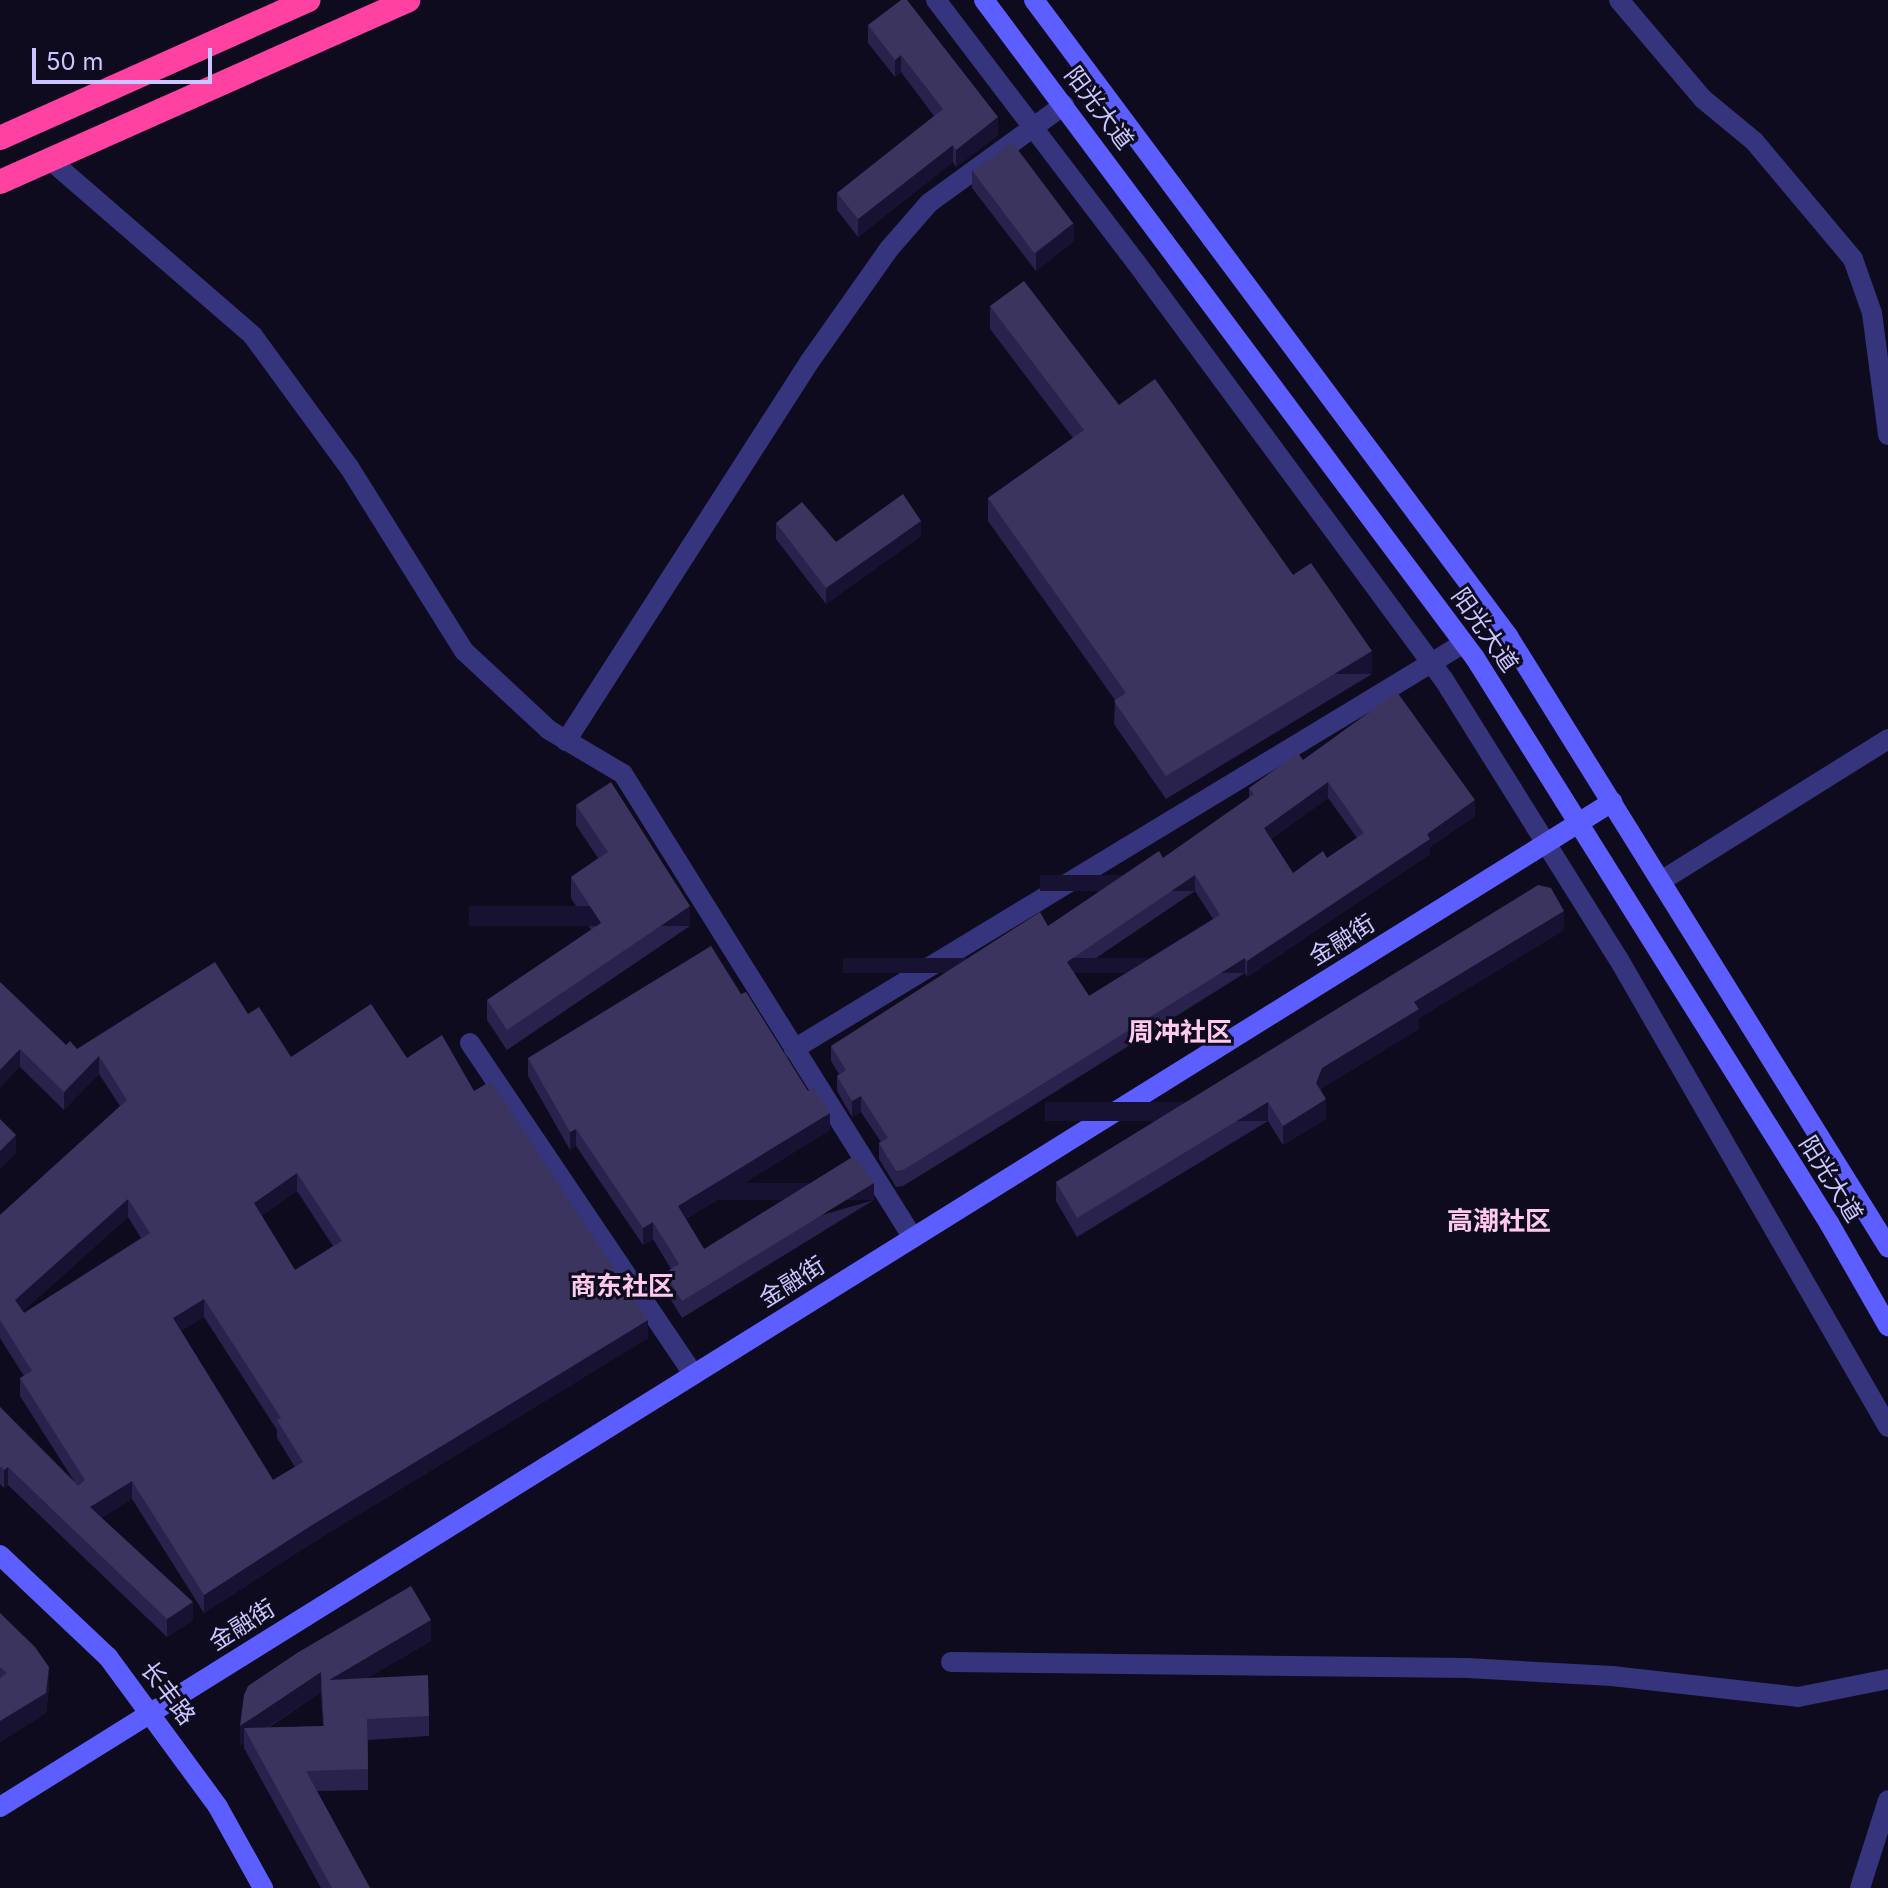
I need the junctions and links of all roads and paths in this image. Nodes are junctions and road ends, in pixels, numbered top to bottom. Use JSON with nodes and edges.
{"nodes":[{"id":1,"x":309,"y":0,"type":"edge"},
{"id":2,"x":408,"y":0,"type":"edge"},
{"id":3,"x":936,"y":0,"type":"edge"},
{"id":4,"x":984,"y":0,"type":"edge"},
{"id":5,"x":1034,"y":0,"type":"edge"},
{"id":6,"x":1619,"y":0,"type":"edge"},
{"id":7,"x":1064,"y":105,"type":"junction"},
{"id":8,"x":1033,"y":127,"type":"junction"},
{"id":9,"x":0,"y":138,"type":"edge"},
{"id":10,"x":49,"y":159,"type":"junction"},
{"id":11,"x":0,"y":182,"type":"edge"},
{"id":12,"x":1888,"y":435,"type":"edge"},
{"id":13,"x":1464,"y":643,"type":"junction"},
{"id":14,"x":1431,"y":663,"type":"junction"},
{"id":15,"x":1888,"y":739,"type":"edge"},
{"id":16,"x":566,"y":741,"type":"junction"},
{"id":17,"x":1612,"y":802,"type":"junction"},
{"id":18,"x":1579,"y":823,"type":"junction"},
{"id":19,"x":1546,"y":843,"type":"junction"},
{"id":20,"x":1661,"y":881,"type":"junction"},
{"id":21,"x":470,"y":1043,"type":"dead end"},
{"id":22,"x":794,"y":1049,"type":"junction"},
{"id":23,"x":913,"y":1238,"type":"junction"},
{"id":24,"x":1888,"y":1247,"type":"edge"},
{"id":25,"x":1888,"y":1326,"type":"edge"},
{"id":26,"x":694,"y":1375,"type":"junction"},
{"id":27,"x":1888,"y":1427,"type":"edge"},
{"id":28,"x":0,"y":1555,"type":"edge"},
{"id":29,"x":951,"y":1662,"type":"dead end"},
{"id":30,"x":1888,"y":1679,"type":"edge"},
{"id":31,"x":151,"y":1713,"type":"junction"},
{"id":32,"x":1888,"y":1800,"type":"edge"},
{"id":33,"x":0,"y":1807,"type":"edge"},
{"id":34,"x":263,"y":1888,"type":"edge"},
{"id":35,"x":1860,"y":1888,"type":"edge"}],
"edges":[{"from":1,"to":9,"type":"highway"},
{"from":2,"to":10,"type":"highway"},
{"from":3,"to":8,"type":"street"},
{"from":4,"to":7,"type":"main road","name":"阳光大道"},
{"from":5,"to":17,"type":"main road","name":"阳光大道"},
{"from":6,"to":12,"type":"street"},
{"from":7,"to":8,"type":"street"},
{"from":7,"to":13,"type":"main road","name":"阳光大道"},
{"from":8,"to":14,"type":"street"},
{"from":8,"to":16,"type":"street"},
{"from":10,"to":11,"type":"highway"},
{"from":10,"to":16,"type":"street"},
{"from":13,"to":14,"type":"street"},
{"from":13,"to":18,"type":"main road","name":"阳光大道"},
{"from":14,"to":19,"type":"street"},
{"from":14,"to":22,"type":"street"},
{"from":15,"to":20,"type":"street"},
{"from":16,"to":22,"type":"street"},
{"from":17,"to":18,"type":"main road","name":"金融街"},
{"from":17,"to":20,"type":"main road","name":"阳光大道"},
{"from":18,"to":19,"type":"main road","name":"金融街"},
{"from":18,"to":25,"type":"main road","name":"阳光大道"},
{"from":19,"to":23,"type":"main road","name":"金融街"},
{"from":19,"to":27,"type":"street"},
{"from":20,"to":24,"type":"main road","name":"阳光大道"},
{"from":21,"to":26,"type":"street"},
{"from":22,"to":23,"type":"street"},
{"from":23,"to":26,"type":"main road","name":"金融街"},
{"from":26,"to":31,"type":"main road","name":"金融街"},
{"from":28,"to":31,"type":"main road","name":"长丰路"},
{"from":29,"to":30,"type":"street"},
{"from":31,"to":33,"type":"main road","name":"金融街"},
{"from":31,"to":34,"type":"main road","name":"长丰路"},
{"from":32,"to":35,"type":"street"}]}
